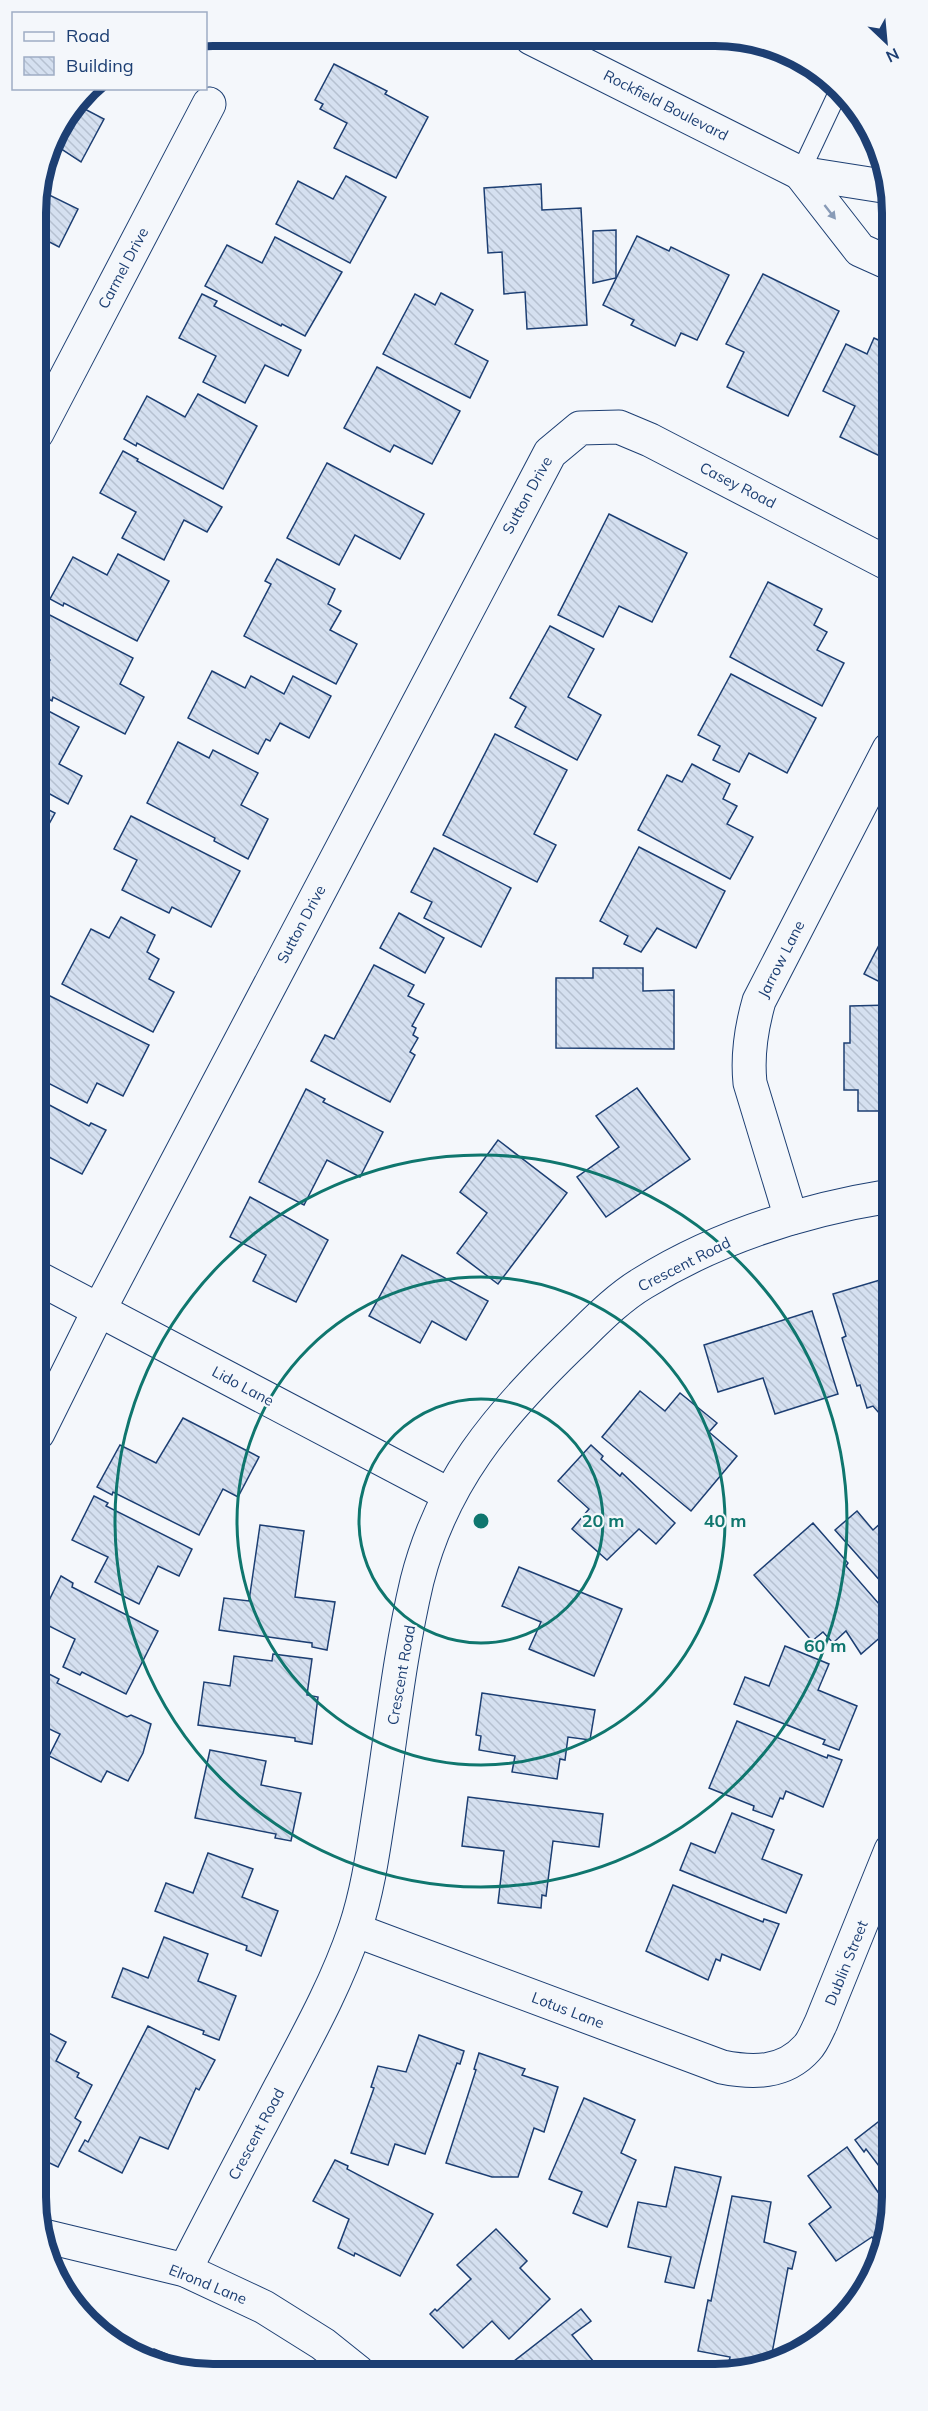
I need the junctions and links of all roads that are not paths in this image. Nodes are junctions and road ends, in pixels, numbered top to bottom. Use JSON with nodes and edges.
{"nodes":[{"id":1,"x":548,"y":46,"type":"edge"},
{"id":2,"x":835,"y":98,"type":"edge"},
{"id":3,"x":209,"y":104,"type":"dead end"},
{"id":4,"x":800,"y":173,"type":"junction"},
{"id":5,"x":879,"y":185,"type":"edge"},
{"id":6,"x":882,"y":260,"type":"edge"},
{"id":7,"x":47,"y":414,"type":"edge"},
{"id":8,"x":580,"y":428,"type":"joint"},
{"id":9,"x":882,"y":560,"type":"edge"},
{"id":10,"x":882,"y":763,"type":"edge"},
{"id":11,"x":882,"y":1198,"type":"edge"},
{"id":12,"x":791,"y":1218,"type":"junction"},
{"id":13,"x":46,"y":1282,"type":"edge"},
{"id":14,"x":99,"y":1310,"type":"junction"},
{"id":15,"x":46,"y":1416,"type":"edge"},
{"id":16,"x":448,"y":1494,"type":"junction"},
{"id":17,"x":881,"y":1874,"type":"edge"},
{"id":18,"x":355,"y":1930,"type":"junction"},
{"id":19,"x":784,"y":2065,"type":"joint"},
{"id":20,"x":51,"y":2238,"type":"edge"},
{"id":21,"x":185,"y":2271,"type":"junction"},
{"id":22,"x":348,"y":2364,"type":"edge"}],
"edges":[{"from":1,"to":4,"type":"street","name":"Rockfield Boulevard"},
{"from":2,"to":4,"type":"lane"},
{"from":3,"to":7,"type":"street","name":"Carmel Drive"},
{"from":4,"to":5,"type":"street","name":"Rockfield Boulevard"},
{"from":4,"to":6,"type":"street","name":"Rockfield Boulevard","one_way":true},
{"from":8,"to":9,"type":"street","name":"Casey Road"},
{"from":8,"to":14,"type":"street","name":"Sutton Drive"},
{"from":10,"to":12,"type":"street","name":"Jarrow Lane"},
{"from":11,"to":12,"type":"street","name":"Crescent Road"},
{"from":12,"to":16,"type":"street","name":"Crescent Road"},
{"from":13,"to":14,"type":"street","name":"Lido Lane"},
{"from":14,"to":15,"type":"street","name":"Sutton Drive"},
{"from":14,"to":16,"type":"street","name":"Lido Lane"},
{"from":16,"to":18,"type":"street","name":"Crescent Road"},
{"from":17,"to":19,"type":"street","name":"Dublin Street"},
{"from":18,"to":19,"type":"street","name":"Lotus Lane"},
{"from":18,"to":21,"type":"street","name":"Crescent Road"},
{"from":20,"to":21,"type":"street","name":"Elrond Lane"},
{"from":21,"to":22,"type":"street","name":"Elrond Lane"}]}
